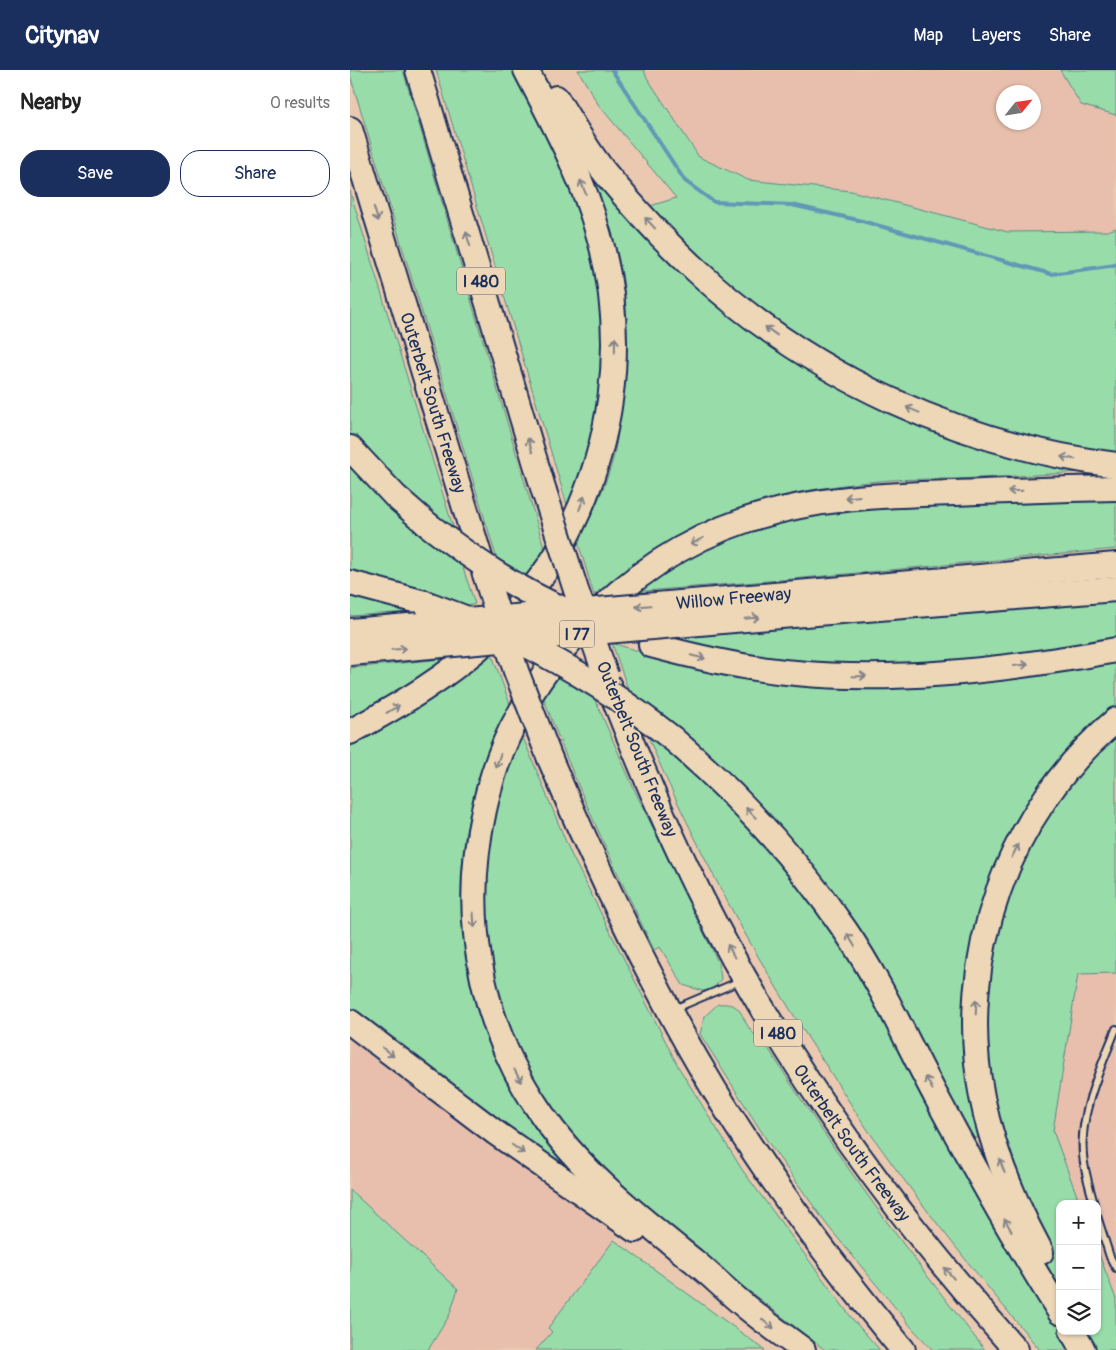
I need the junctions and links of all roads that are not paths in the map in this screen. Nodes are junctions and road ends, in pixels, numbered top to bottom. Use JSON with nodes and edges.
{"nodes":[{"id":1,"x":418,"y":70,"type":"edge"},
{"id":2,"x":526,"y":70,"type":"edge"},
{"id":3,"x":537,"y":70,"type":"edge"},
{"id":4,"x":350,"y":129,"type":"edge"},
{"id":5,"x":350,"y":448,"type":"edge"},
{"id":6,"x":1116,"y":466,"type":"edge"},
{"id":7,"x":1116,"y":488,"type":"edge"},
{"id":8,"x":1116,"y":564,"type":"edge"},
{"id":9,"x":350,"y":583,"type":"edge"},
{"id":10,"x":1116,"y":589,"type":"edge"},
{"id":11,"x":800,"y":603,"type":"junction"},
{"id":12,"x":350,"y":631,"type":"edge"},
{"id":13,"x":1116,"y":650,"type":"edge"},
{"id":14,"x":350,"y":654,"type":"edge"},
{"id":15,"x":1116,"y":720,"type":"edge"},
{"id":16,"x":350,"y":732,"type":"edge"},
{"id":17,"x":746,"y":979,"type":"junction"},
{"id":18,"x":670,"y":1011,"type":"junction"},
{"id":19,"x":350,"y":1022,"type":"edge"},
{"id":20,"x":1116,"y":1029,"type":"edge"},
{"id":21,"x":766,"y":1169,"type":"junction"},
{"id":22,"x":1093,"y":1200,"type":"edge"},
{"id":23,"x":1101,"y":1229,"type":"edge"},
{"id":24,"x":1116,"y":1268,"type":"edge"},
{"id":25,"x":1056,"y":1282,"type":"edge"},
{"id":26,"x":968,"y":1296,"type":"junction"},
{"id":27,"x":1056,"y":1306,"type":"edge"},
{"id":28,"x":746,"y":1307,"type":"junction"},
{"id":29,"x":1074,"y":1335,"type":"edge"},
{"id":30,"x":1085,"y":1335,"type":"edge"},
{"id":31,"x":803,"y":1350,"type":"edge"},
{"id":32,"x":903,"y":1350,"type":"edge"},
{"id":33,"x":919,"y":1350,"type":"edge"},
{"id":34,"x":1002,"y":1350,"type":"edge"},
{"id":35,"x":1016,"y":1350,"type":"edge"},
{"id":36,"x":1083,"y":1350,"type":"edge"},
{"id":37,"x":1094,"y":1350,"type":"edge"}],
"edges":[{"from":17,"to":1,"type":"highway","name":"Outerbelt South Freeway","number":"I 480","one_way":true,"bridge":true},
{"from":16,"to":2,"type":"highway","one_way":true},
{"from":6,"to":3,"type":"highway","one_way":true},
{"from":4,"to":18,"type":"highway","name":"Outerbelt South Freeway","one_way":true,"bridge":true},
{"from":5,"to":13,"type":"highway","one_way":true,"bridge":true},
{"from":7,"to":28,"type":"highway","one_way":true},
{"from":8,"to":11,"type":"highway","name":"Willow Freeway","number":"I 77"},
{"from":27,"to":9,"type":"highway","one_way":true,"bridge":true},
{"from":10,"to":11,"type":"highway","name":"Willow Freeway","number":"I 77"},
{"from":11,"to":12,"type":"highway","name":"Willow Freeway","number":"I 77","one_way":true,"bridge":true},
{"from":14,"to":11,"type":"highway","name":"Willow Freeway","number":"I 77","one_way":true,"bridge":true},
{"from":25,"to":15,"type":"highway","one_way":true},
{"from":17,"to":18,"type":"lane"},
{"from":26,"to":17,"type":"highway","name":"Outerbelt South Freeway","number":"I 480","one_way":true},
{"from":18,"to":21,"type":"highway","name":"Outerbelt South Freeway"},
{"from":19,"to":28,"type":"highway","one_way":true},
{"from":20,"to":22,"type":"lane"},
{"from":21,"to":32,"type":"highway","name":"Outerbelt South Freeway"},
{"from":21,"to":33,"type":"highway"},
{"from":23,"to":24,"type":"lane"},
{"from":26,"to":34,"type":"highway"},
{"from":26,"to":35,"type":"highway","name":"Outerbelt South Freeway","number":"I 480"},
{"from":28,"to":31,"type":"highway","one_way":true},
{"from":29,"to":36,"type":"highway"},
{"from":30,"to":37,"type":"highway"}]}
